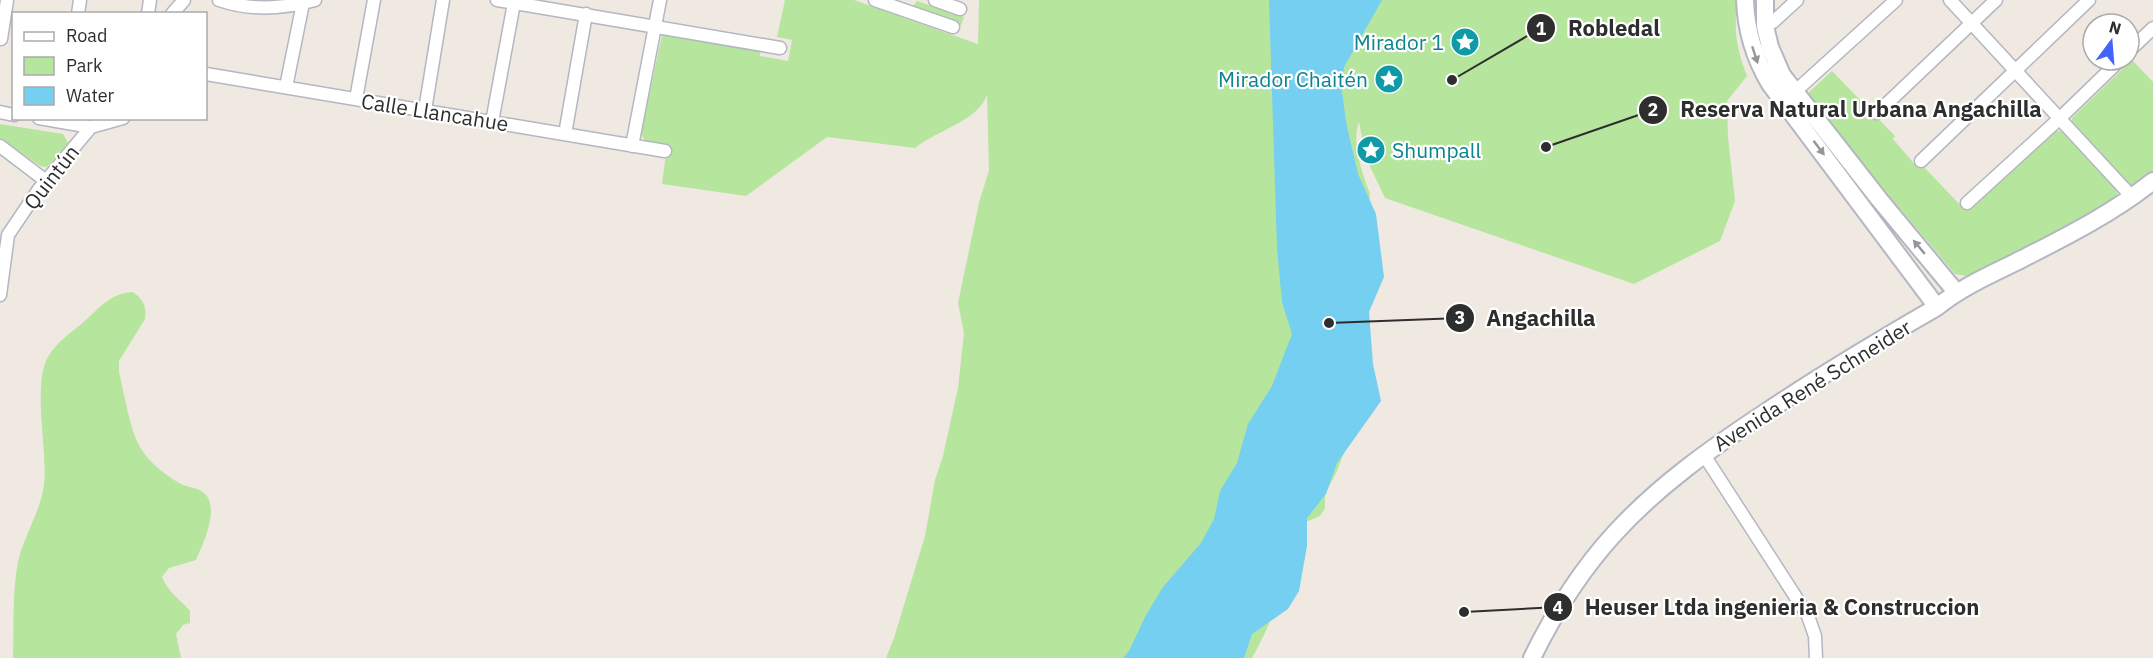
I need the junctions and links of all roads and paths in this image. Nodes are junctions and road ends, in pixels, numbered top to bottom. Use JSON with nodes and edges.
{"nodes":[{"id":1,"x":7,"y":0,"type":"edge"},
{"id":2,"x":184,"y":0,"type":"edge"},
{"id":3,"x":219,"y":0,"type":"edge"},
{"id":4,"x":374,"y":0,"type":"edge"},
{"id":5,"x":444,"y":0,"type":"edge"},
{"id":6,"x":497,"y":0,"type":"edge"},
{"id":7,"x":660,"y":0,"type":"edge"},
{"id":8,"x":875,"y":0,"type":"edge"},
{"id":9,"x":935,"y":0,"type":"edge"},
{"id":10,"x":1744,"y":0,"type":"edge"},
{"id":11,"x":1765,"y":0,"type":"edge"},
{"id":12,"x":1797,"y":0,"type":"edge"},
{"id":13,"x":1896,"y":0,"type":"edge"},
{"id":14,"x":1950,"y":0,"type":"edge"},
{"id":15,"x":1996,"y":0,"type":"edge"},
{"id":16,"x":2088,"y":0,"type":"edge"},
{"id":17,"x":309,"y":2,"type":"edge"},
{"id":18,"x":514,"y":3,"type":"junction"},
{"id":19,"x":906,"y":5,"type":"edge"},
{"id":20,"x":960,"y":9,"type":"dead end"},
{"id":21,"x":174,"y":12,"type":"edge"},
{"id":22,"x":586,"y":14,"type":"junction"},
{"id":23,"x":1971,"y":23,"type":"junction"},
{"id":24,"x":655,"y":25,"type":"junction"},
{"id":25,"x":1765,"y":26,"type":"junction"},
{"id":26,"x":953,"y":27,"type":"dead end"},
{"id":27,"x":2153,"y":28,"type":"edge"},
{"id":28,"x":0,"y":39,"type":"edge"},
{"id":29,"x":2141,"y":40,"type":"edge"},
{"id":30,"x":780,"y":48,"type":"dead end"},
{"id":31,"x":2014,"y":70,"type":"junction"},
{"id":32,"x":2108,"y":72,"type":"edge"},
{"id":33,"x":207,"y":74,"type":"edge"},
{"id":34,"x":286,"y":87,"type":"junction"},
{"id":35,"x":1789,"y":96,"type":"junction"},
{"id":36,"x":356,"y":99,"type":"junction"},
{"id":37,"x":424,"y":110,"type":"junction"},
{"id":38,"x":1877,"y":114,"type":"dead end"},
{"id":39,"x":2059,"y":119,"type":"junction"},
{"id":40,"x":51,"y":120,"type":"edge"},
{"id":41,"x":116,"y":120,"type":"edge"},
{"id":42,"x":492,"y":122,"type":"junction"},
{"id":43,"x":91,"y":127,"type":"junction"},
{"id":44,"x":565,"y":134,"type":"junction"},
{"id":45,"x":0,"y":146,"type":"edge"},
{"id":46,"x":632,"y":146,"type":"junction"},
{"id":47,"x":665,"y":151,"type":"dead end"},
{"id":48,"x":1921,"y":161,"type":"dead end"},
{"id":49,"x":46,"y":181,"type":"junction"},
{"id":50,"x":2153,"y":181,"type":"edge"},
{"id":51,"x":2133,"y":198,"type":"junction"},
{"id":52,"x":1967,"y":203,"type":"dead end"},
{"id":53,"x":2,"y":266,"type":"edge"},
{"id":54,"x":1956,"y":292,"type":"junction"},
{"id":55,"x":0,"y":295,"type":"edge"},
{"id":56,"x":1937,"y":307,"type":"junction"},
{"id":57,"x":1704,"y":455,"type":"junction"},
{"id":58,"x":1532,"y":658,"type":"edge"},
{"id":59,"x":1816,"y":658,"type":"edge"}],
"edges":[{"from":1,"to":28,"type":"street"},
{"from":2,"to":21,"type":"street"},
{"from":3,"to":17,"type":"street"},
{"from":4,"to":36,"type":"street"},
{"from":5,"to":37,"type":"street"},
{"from":6,"to":18,"type":"street"},
{"from":7,"to":24,"type":"street"},
{"from":8,"to":19,"type":"street"},
{"from":9,"to":20,"type":"street"},
{"from":10,"to":35,"type":"main road","one_way":true},
{"from":11,"to":25,"type":"main road"},
{"from":12,"to":25,"type":"street"},
{"from":13,"to":35,"type":"street"},
{"from":14,"to":23,"type":"street"},
{"from":15,"to":23,"type":"street"},
{"from":16,"to":31,"type":"street"},
{"from":17,"to":34,"type":"street"},
{"from":18,"to":22,"type":"street"},
{"from":18,"to":42,"type":"street"},
{"from":19,"to":26,"type":"street"},
{"from":22,"to":24,"type":"street"},
{"from":22,"to":44,"type":"street"},
{"from":23,"to":31,"type":"street"},
{"from":23,"to":38,"type":"street"},
{"from":24,"to":30,"type":"street"},
{"from":24,"to":46,"type":"street"},
{"from":25,"to":35,"type":"main road"},
{"from":27,"to":29,"type":"street"},
{"from":31,"to":39,"type":"street"},
{"from":31,"to":48,"type":"street"},
{"from":32,"to":39,"type":"street"},
{"from":33,"to":34,"type":"street","name":"Calle Llancahue"},
{"from":34,"to":36,"type":"street","name":"Calle Llancahue"},
{"from":54,"to":35,"type":"main road","one_way":true},
{"from":35,"to":56,"type":"main road","one_way":true},
{"from":36,"to":37,"type":"street","name":"Calle Llancahue"},
{"from":37,"to":42,"type":"street","name":"Calle Llancahue"},
{"from":39,"to":51,"type":"street"},
{"from":39,"to":52,"type":"street"},
{"from":40,"to":43,"type":"street"},
{"from":41,"to":43,"type":"street","name":"Quintún"},
{"from":42,"to":44,"type":"street","name":"Calle Llancahue"},
{"from":43,"to":49,"type":"street","name":"Quintún"},
{"from":44,"to":46,"type":"street","name":"Calle Llancahue"},
{"from":45,"to":49,"type":"street"},
{"from":46,"to":47,"type":"street","name":"Calle Llancahue"},
{"from":49,"to":53,"type":"street","name":"Quintún"},
{"from":50,"to":51,"type":"main road","name":"Avenida René Schneider"},
{"from":51,"to":54,"type":"main road","name":"Avenida René Schneider"},
{"from":53,"to":55,"type":"street","name":"Quintún"},
{"from":54,"to":56,"type":"main road","name":"Avenida René Schneider"},
{"from":56,"to":57,"type":"main road","name":"Avenida René Schneider"},
{"from":57,"to":58,"type":"main road","name":"Avenida René Schneider"},
{"from":57,"to":59,"type":"street"}]}
